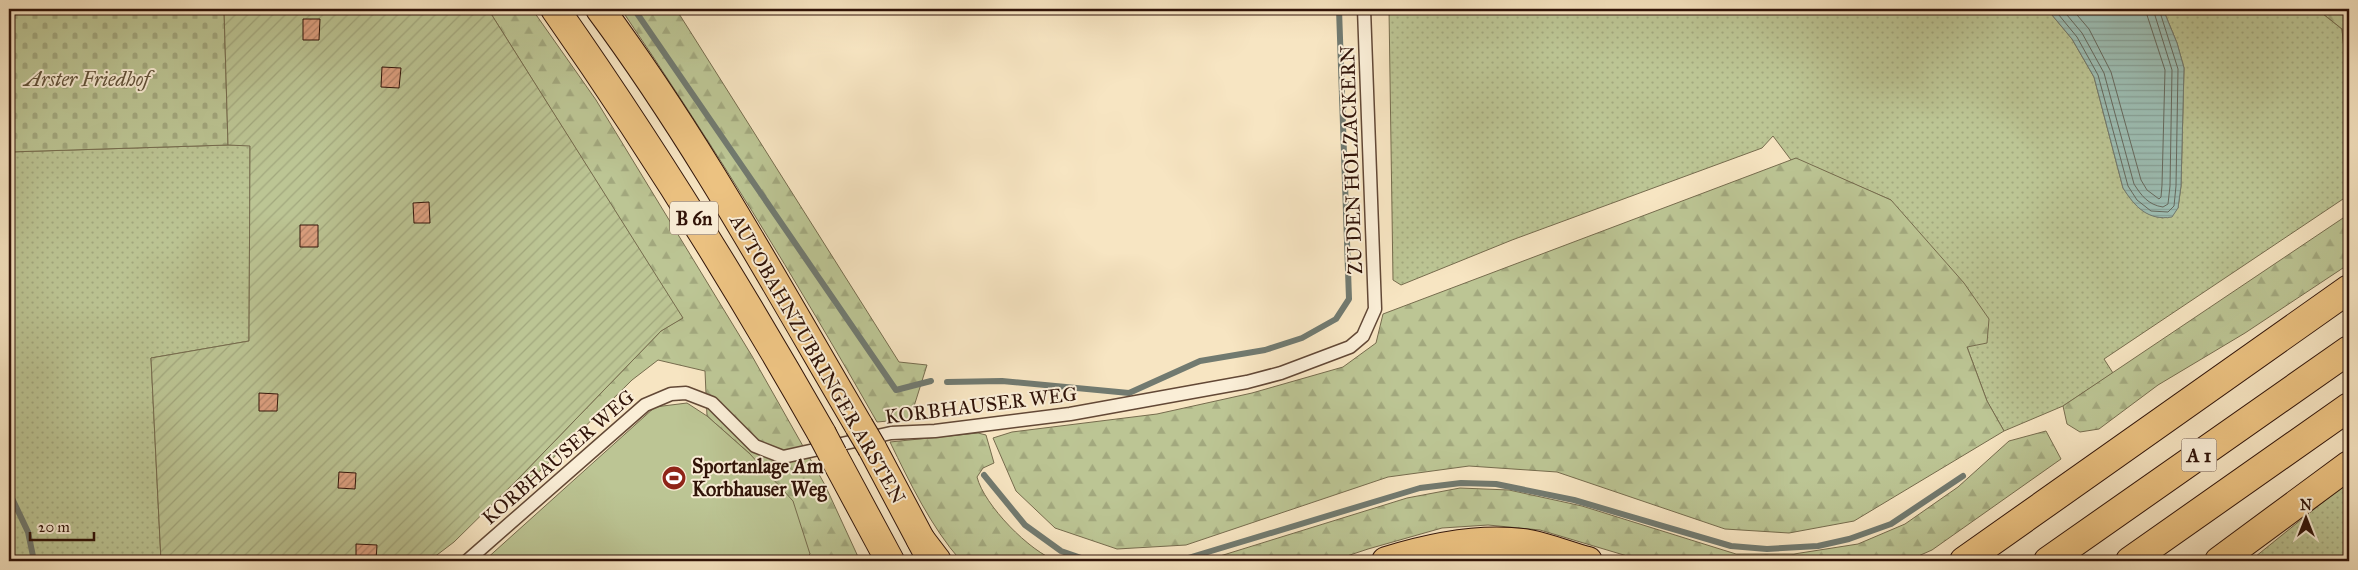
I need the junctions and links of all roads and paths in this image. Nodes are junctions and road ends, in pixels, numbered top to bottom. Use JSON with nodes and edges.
{"nodes":[{"id":1,"x":555,"y":9,"type":"edge"},
{"id":2,"x":600,"y":9,"type":"edge"},
{"id":3,"x":1364,"y":9,"type":"edge"},
{"id":4,"x":2349,"y":289,"type":"edge"},
{"id":5,"x":1375,"y":309,"type":"joint"},
{"id":6,"x":2349,"y":350,"type":"edge"},
{"id":7,"x":2349,"y":407,"type":"edge"},
{"id":8,"x":2349,"y":465,"type":"edge"},
{"id":9,"x":930,"y":554,"type":"edge"},
{"id":10,"x":1964,"y":560,"type":"edge"},
{"id":11,"x":467,"y":561,"type":"edge"},
{"id":12,"x":890,"y":561,"type":"edge"},
{"id":13,"x":1386,"y":561,"type":"edge"},
{"id":14,"x":1588,"y":561,"type":"edge"},
{"id":15,"x":2048,"y":561,"type":"edge"},
{"id":16,"x":2130,"y":561,"type":"edge"},
{"id":17,"x":2219,"y":561,"type":"edge"}],
"edges":[{"from":1,"to":12,"type":"highway","name":"AUTOBAHNZUBRINGER ARSTEN","number":"B 6n"},
{"from":2,"to":9,"type":"highway","name":"AUTOBAHNZUBRINGER ARSTEN","number":"B 6n"},
{"from":3,"to":5,"type":"lane","name":"ZU DEN HOLZACKERN"},
{"from":4,"to":10,"type":"highway"},
{"from":5,"to":11,"type":"lane","name":"KORBHAUSER WEG"},
{"from":6,"to":15,"type":"highway","number":"A 1"},
{"from":7,"to":16,"type":"highway","number":"A 1"},
{"from":8,"to":17,"type":"highway"},
{"from":13,"to":14,"type":"highway"}]}
